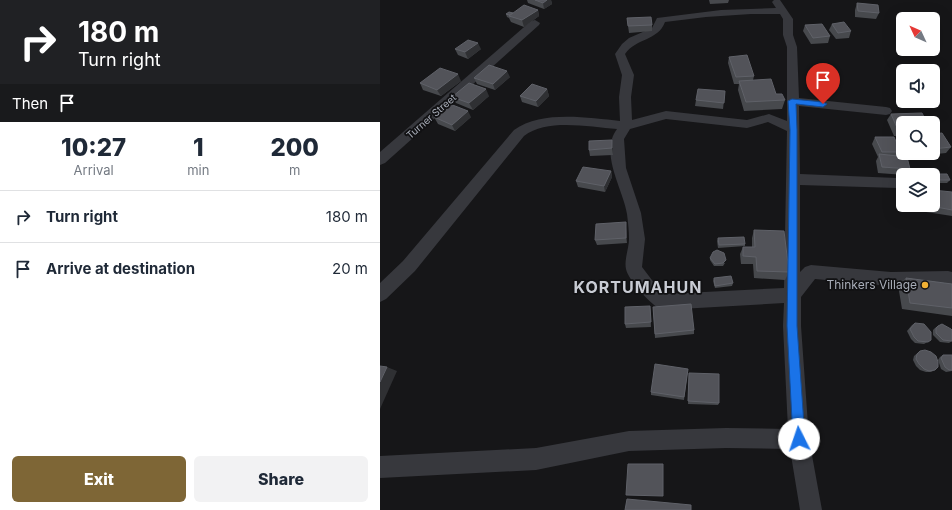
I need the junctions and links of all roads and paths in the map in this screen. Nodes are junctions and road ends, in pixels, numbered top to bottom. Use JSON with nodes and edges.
{"nodes":[{"id":1,"x":780,"y":5,"type":"edge"},
{"id":2,"x":534,"y":23,"type":"dead end"},
{"id":3,"x":792,"y":101,"type":"junction"},
{"id":4,"x":886,"y":111,"type":"dead end"},
{"id":5,"x":626,"y":126,"type":"junction"},
{"id":6,"x":794,"y":130,"type":"junction"},
{"id":7,"x":380,"y":160,"type":"edge"},
{"id":8,"x":792,"y":179,"type":"junction"},
{"id":9,"x":896,"y":183,"type":"edge"},
{"id":10,"x":948,"y":278,"type":"dead end"},
{"id":11,"x":380,"y":294,"type":"edge"},
{"id":12,"x":792,"y":295,"type":"junction"},
{"id":13,"x":799,"y":439,"type":"junction"},
{"id":14,"x":380,"y":467,"type":"edge"},
{"id":15,"x":811,"y":510,"type":"edge"}],
"edges":[{"from":1,"to":3,"type":"street"},
{"from":1,"to":5,"type":"street"},
{"from":2,"to":7,"type":"street","name":"Turner Street"},
{"from":3,"to":4,"type":"street"},
{"from":3,"to":6,"type":"street"},
{"from":5,"to":6,"type":"street"},
{"from":5,"to":11,"type":"street"},
{"from":5,"to":12,"type":"street"},
{"from":6,"to":8,"type":"street"},
{"from":8,"to":9,"type":"street"},
{"from":8,"to":12,"type":"street"},
{"from":10,"to":12,"type":"street"},
{"from":12,"to":13,"type":"street"},
{"from":13,"to":14,"type":"street"},
{"from":13,"to":15,"type":"street"}]}
